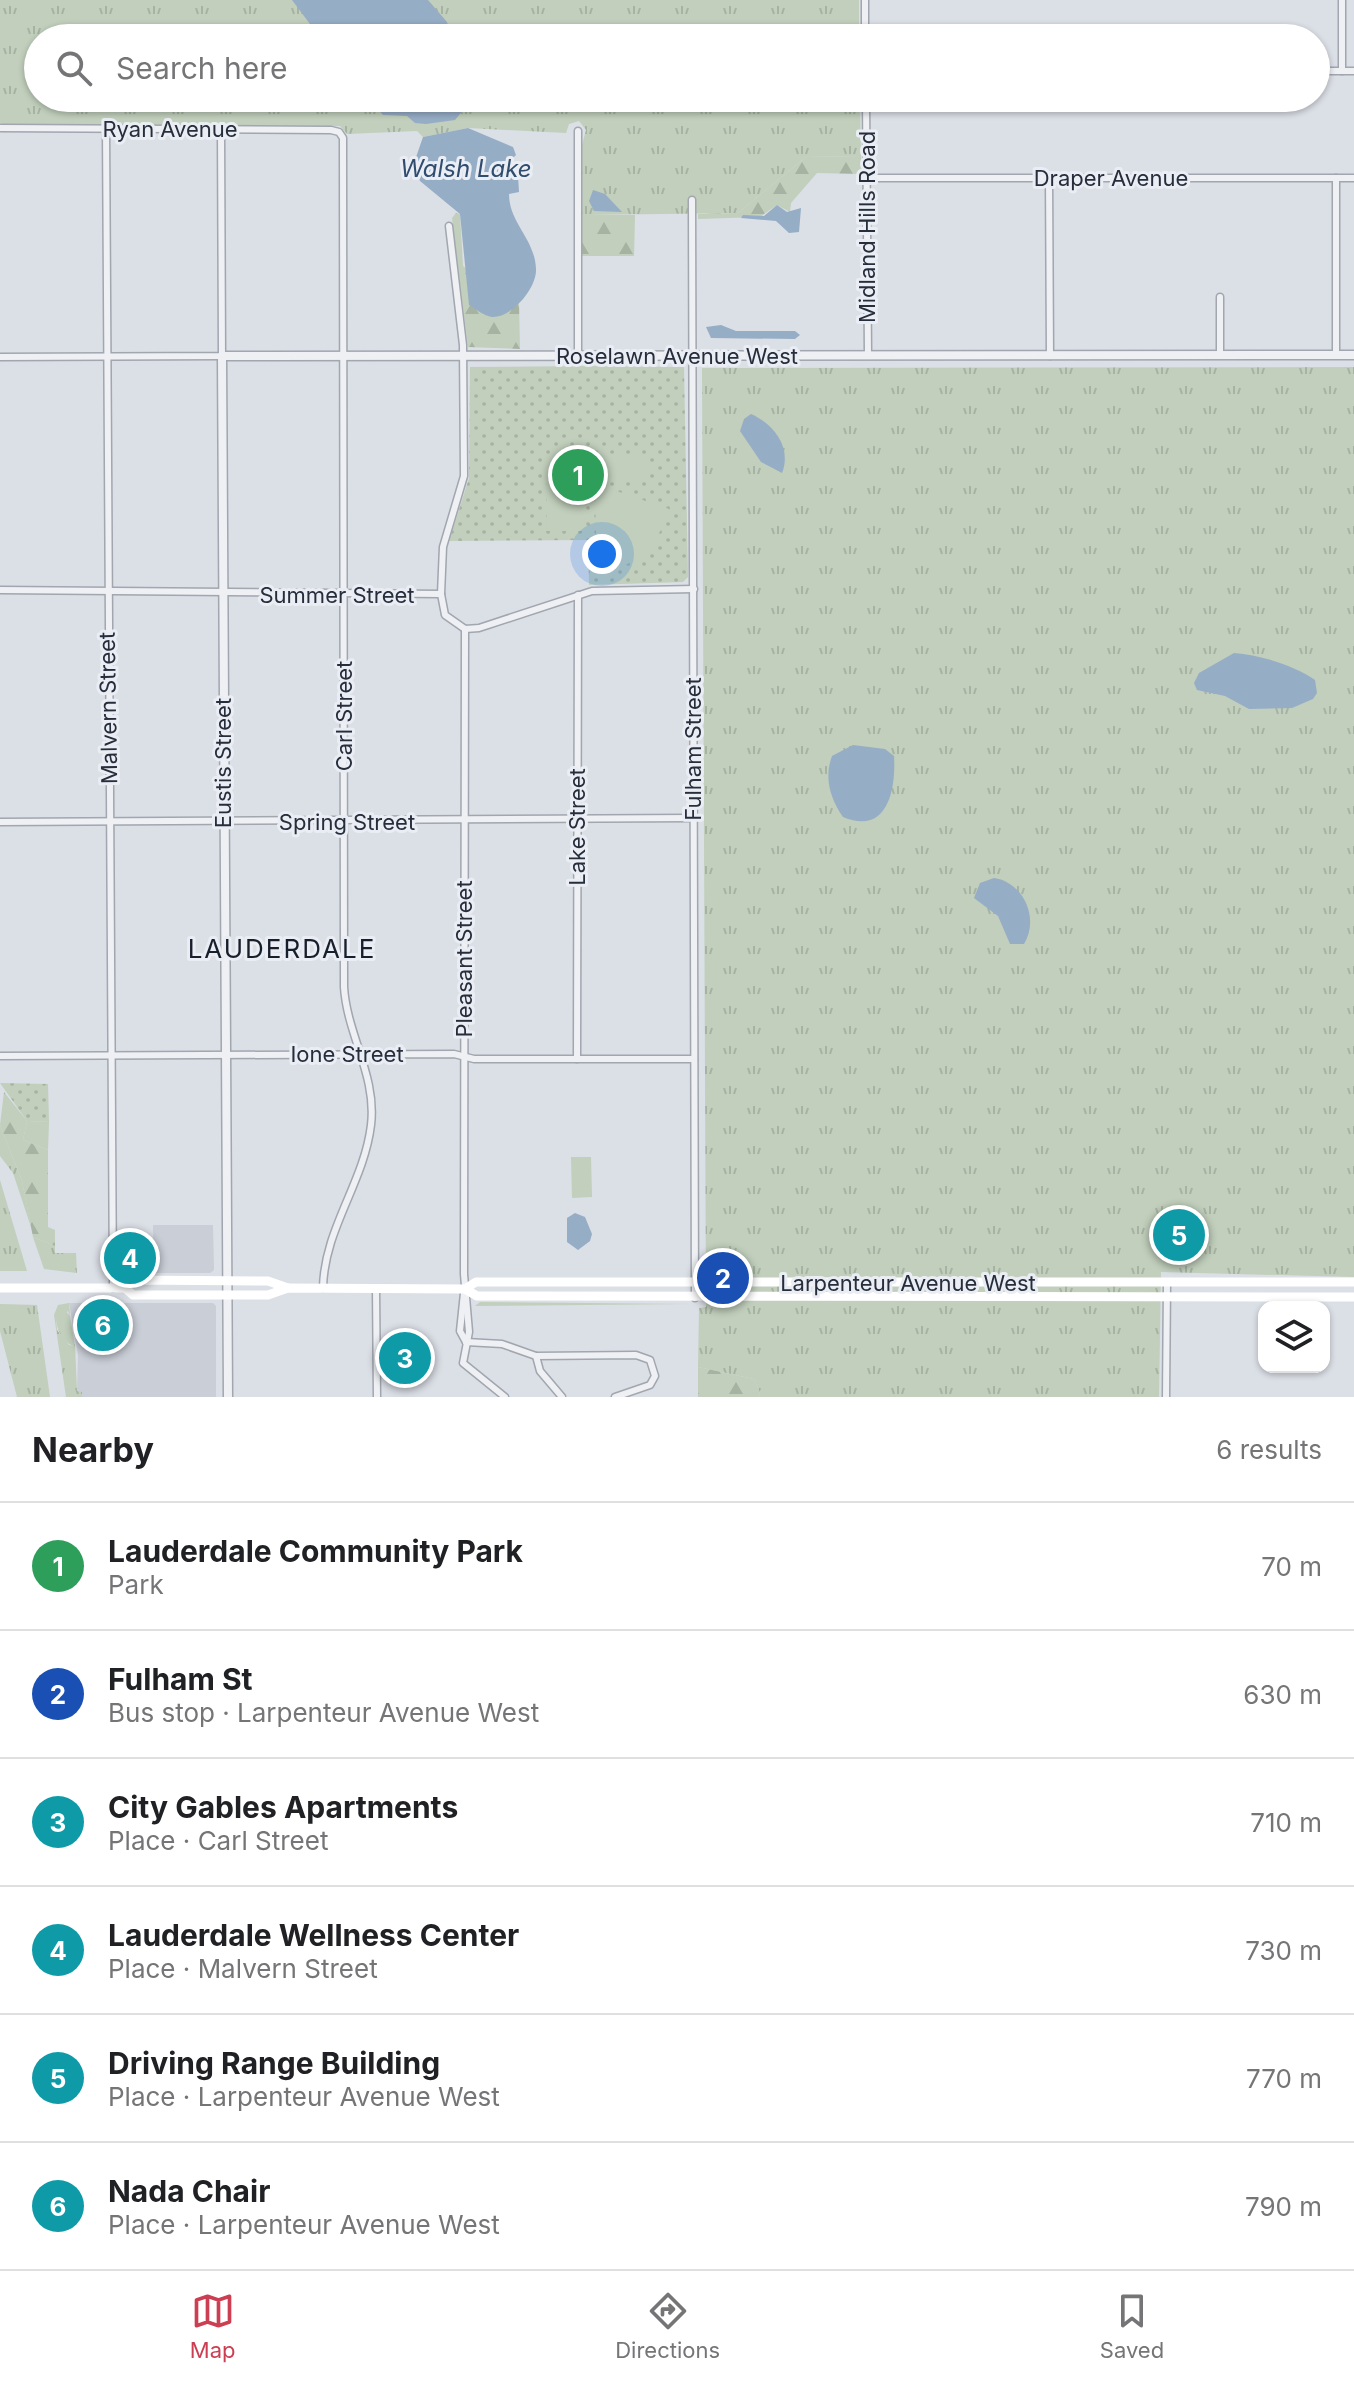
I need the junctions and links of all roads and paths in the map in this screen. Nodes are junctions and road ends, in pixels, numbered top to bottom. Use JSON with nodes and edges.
{"nodes":[{"id":1,"x":865,"y":0,"type":"edge"},
{"id":2,"x":1342,"y":0,"type":"edge"},
{"id":3,"x":865,"y":24,"type":"edge"},
{"id":4,"x":1330,"y":71,"type":"edge"},
{"id":5,"x":1342,"y":71,"type":"junction"},
{"id":6,"x":1354,"y":71,"type":"edge"},
{"id":7,"x":866,"y":112,"type":"edge"},
{"id":8,"x":0,"y":128,"type":"edge"},
{"id":9,"x":106,"y":128,"type":"junction"},
{"id":10,"x":221,"y":129,"type":"junction"},
{"id":11,"x":578,"y":131,"type":"dead end"},
{"id":12,"x":339,"y":132,"type":"joint"},
{"id":13,"x":868,"y":178,"type":"junction"},
{"id":14,"x":1049,"y":178,"type":"junction"},
{"id":15,"x":1336,"y":178,"type":"junction"},
{"id":16,"x":1354,"y":178,"type":"edge"},
{"id":17,"x":692,"y":200,"type":"dead end"},
{"id":18,"x":449,"y":226,"type":"dead end"},
{"id":19,"x":1220,"y":297,"type":"dead end"},
{"id":20,"x":868,"y":355,"type":"junction"},
{"id":21,"x":1220,"y":355,"type":"junction"},
{"id":22,"x":1336,"y":355,"type":"junction"},
{"id":23,"x":1354,"y":355,"type":"edge"},
{"id":24,"x":107,"y":356,"type":"junction"},
{"id":25,"x":222,"y":356,"type":"junction"},
{"id":26,"x":342,"y":356,"type":"junction"},
{"id":27,"x":463,"y":356,"type":"junction"},
{"id":28,"x":578,"y":356,"type":"junction"},
{"id":29,"x":693,"y":356,"type":"junction"},
{"id":30,"x":1050,"y":356,"type":"junction"},
{"id":31,"x":0,"y":357,"type":"edge"},
{"id":32,"x":694,"y":589,"type":"junction"},
{"id":33,"x":0,"y":590,"type":"edge"},
{"id":34,"x":107,"y":590,"type":"junction"},
{"id":35,"x":222,"y":593,"type":"junction"},
{"id":36,"x":343,"y":594,"type":"junction"},
{"id":37,"x":441,"y":594,"type":"junction"},
{"id":38,"x":578,"y":595,"type":"junction"},
{"id":39,"x":465,"y":629,"type":"junction"},
{"id":40,"x":578,"y":817,"type":"junction"},
{"id":41,"x":693,"y":818,"type":"junction"},
{"id":42,"x":463,"y":820,"type":"junction"},
{"id":43,"x":0,"y":822,"type":"edge"},
{"id":44,"x":344,"y":822,"type":"junction"},
{"id":45,"x":109,"y":823,"type":"junction"},
{"id":46,"x":223,"y":823,"type":"junction"},
{"id":47,"x":224,"y":1054,"type":"junction"},
{"id":48,"x":360,"y":1054,"type":"junction"},
{"id":49,"x":0,"y":1056,"type":"edge"},
{"id":50,"x":109,"y":1056,"type":"junction"},
{"id":51,"x":464,"y":1057,"type":"junction"},
{"id":52,"x":577,"y":1059,"type":"junction"},
{"id":53,"x":694,"y":1059,"type":"junction"},
{"id":54,"x":227,"y":1281,"type":"junction"},
{"id":55,"x":1354,"y":1282,"type":"edge"},
{"id":56,"x":695,"y":1283,"type":"junction"},
{"id":57,"x":1167,"y":1283,"type":"junction"},
{"id":58,"x":3,"y":1288,"type":"edge"},
{"id":59,"x":113,"y":1288,"type":"junction"},
{"id":60,"x":125,"y":1288,"type":"junction"},
{"id":61,"x":288,"y":1288,"type":"junction"},
{"id":62,"x":323,"y":1288,"type":"junction"},
{"id":63,"x":376,"y":1289,"type":"junction"},
{"id":64,"x":465,"y":1289,"type":"junction"},
{"id":65,"x":227,"y":1295,"type":"junction"},
{"id":66,"x":1354,"y":1297,"type":"edge"},
{"id":67,"x":695,"y":1298,"type":"junction"},
{"id":68,"x":1167,"y":1298,"type":"junction"},
{"id":69,"x":466,"y":1342,"type":"junction"},
{"id":70,"x":536,"y":1356,"type":"junction"},
{"id":71,"x":503,"y":1396,"type":"edge"},
{"id":72,"x":228,"y":1397,"type":"edge"},
{"id":73,"x":377,"y":1397,"type":"edge"},
{"id":74,"x":562,"y":1397,"type":"edge"},
{"id":75,"x":615,"y":1397,"type":"edge"},
{"id":76,"x":1166,"y":1397,"type":"edge"}],
"edges":[{"from":1,"to":3,"type":"street"},
{"from":2,"to":5,"type":"street"},
{"from":4,"to":5,"type":"street"},
{"from":5,"to":6,"type":"street"},
{"from":7,"to":13,"type":"street","name":"Midland Hills Road"},
{"from":8,"to":9,"type":"street","name":"Ryan Avenue"},
{"from":9,"to":10,"type":"street","name":"Ryan Avenue"},
{"from":9,"to":24,"type":"street","name":"Malvern Street"},
{"from":10,"to":12,"type":"street","name":"Ryan Avenue"},
{"from":10,"to":25,"type":"street","name":"Eustis Street"},
{"from":11,"to":28,"type":"street"},
{"from":12,"to":26,"type":"street","name":"Carl Street"},
{"from":13,"to":14,"type":"street","name":"Draper Avenue"},
{"from":13,"to":20,"type":"street","name":"Midland Hills Road"},
{"from":14,"to":15,"type":"street","name":"Draper Avenue"},
{"from":14,"to":30,"type":"street"},
{"from":15,"to":16,"type":"street","name":"Draper Avenue"},
{"from":15,"to":22,"type":"street"},
{"from":17,"to":29,"type":"street","name":"Fulham Street"},
{"from":18,"to":27,"type":"street"},
{"from":19,"to":21,"type":"street"},
{"from":20,"to":29,"type":"street","name":"Roselawn Avenue West"},
{"from":20,"to":30,"type":"street","name":"Roselawn Avenue West"},
{"from":21,"to":22,"type":"street","name":"Roselawn Avenue West"},
{"from":21,"to":30,"type":"street","name":"Roselawn Avenue West"},
{"from":22,"to":23,"type":"street","name":"Roselawn Avenue West"},
{"from":24,"to":25,"type":"street","name":"Roselawn Avenue West"},
{"from":24,"to":31,"type":"street","name":"Roselawn Avenue West"},
{"from":24,"to":34,"type":"street","name":"Malvern Street"},
{"from":25,"to":26,"type":"street","name":"Roselawn Avenue West"},
{"from":25,"to":35,"type":"street","name":"Eustis Street"},
{"from":26,"to":27,"type":"street","name":"Roselawn Avenue West"},
{"from":26,"to":36,"type":"street","name":"Carl Street"},
{"from":27,"to":28,"type":"street","name":"Roselawn Avenue West"},
{"from":27,"to":37,"type":"street"},
{"from":28,"to":29,"type":"street","name":"Roselawn Avenue West"},
{"from":29,"to":32,"type":"street","name":"Fulham Street"},
{"from":32,"to":38,"type":"street"},
{"from":32,"to":41,"type":"street","name":"Fulham Street"},
{"from":33,"to":34,"type":"street","name":"Summer Street"},
{"from":34,"to":35,"type":"street","name":"Summer Street"},
{"from":34,"to":45,"type":"street","name":"Malvern Street"},
{"from":35,"to":36,"type":"street","name":"Summer Street"},
{"from":35,"to":46,"type":"street","name":"Eustis Street"},
{"from":36,"to":37,"type":"street","name":"Summer Street"},
{"from":36,"to":44,"type":"street","name":"Carl Street"},
{"from":37,"to":39,"type":"street","name":"Summer Street"},
{"from":38,"to":39,"type":"street"},
{"from":38,"to":40,"type":"street","name":"Lake Street"},
{"from":39,"to":42,"type":"street","name":"Pleasant Street"},
{"from":40,"to":41,"type":"street","name":"Spring Street"},
{"from":40,"to":42,"type":"street","name":"Spring Street"},
{"from":40,"to":52,"type":"street","name":"Lake Street"},
{"from":41,"to":53,"type":"street","name":"Fulham Street"},
{"from":42,"to":44,"type":"street","name":"Spring Street"},
{"from":42,"to":51,"type":"street","name":"Pleasant Street"},
{"from":43,"to":45,"type":"street","name":"Spring Street"},
{"from":44,"to":46,"type":"street","name":"Spring Street"},
{"from":44,"to":48,"type":"street","name":"Carl Street"},
{"from":45,"to":46,"type":"street","name":"Spring Street"},
{"from":45,"to":50,"type":"street","name":"Malvern Street"},
{"from":46,"to":47,"type":"street","name":"Eustis Street"},
{"from":47,"to":48,"type":"street","name":"Ione Street"},
{"from":47,"to":50,"type":"street","name":"Ione Street"},
{"from":47,"to":54,"type":"street","name":"Eustis Street"},
{"from":48,"to":51,"type":"street","name":"Ione Street"},
{"from":48,"to":62,"type":"street","name":"Carl Street"},
{"from":49,"to":50,"type":"street","name":"Ione Street"},
{"from":50,"to":59,"type":"street","name":"Malvern Street"},
{"from":51,"to":52,"type":"street","name":"Ione Street"},
{"from":51,"to":64,"type":"street","name":"Pleasant Street"},
{"from":52,"to":53,"type":"street","name":"Ione Street"},
{"from":53,"to":56,"type":"street","name":"Fulham Street"},
{"from":54,"to":60,"type":"main road","name":"Larpenteur Avenue West"},
{"from":54,"to":61,"type":"main road","name":"Larpenteur Avenue West"},
{"from":54,"to":65,"type":"street","name":"Eustis Street"},
{"from":55,"to":57,"type":"main road","name":"Larpenteur Avenue West"},
{"from":56,"to":57,"type":"main road","name":"Larpenteur Avenue West"},
{"from":56,"to":64,"type":"main road","name":"Larpenteur Avenue West"},
{"from":56,"to":67,"type":"street","name":"Fulham Street"},
{"from":57,"to":68,"type":"street"},
{"from":58,"to":59,"type":"main road","name":"Larpenteur Avenue West"},
{"from":59,"to":60,"type":"main road","name":"Larpenteur Avenue West"},
{"from":60,"to":65,"type":"main road","name":"Larpenteur Avenue West"},
{"from":61,"to":62,"type":"main road","name":"Larpenteur Avenue West"},
{"from":61,"to":65,"type":"main road","name":"Larpenteur Avenue West"},
{"from":62,"to":63,"type":"main road","name":"Larpenteur Avenue West"},
{"from":63,"to":64,"type":"main road","name":"Larpenteur Avenue West"},
{"from":63,"to":73,"type":"street"},
{"from":64,"to":67,"type":"main road","name":"Larpenteur Avenue West"},
{"from":64,"to":69,"type":"street","name":"Pleasant Street"},
{"from":65,"to":72,"type":"street","name":"Eustis Street"},
{"from":66,"to":68,"type":"main road","name":"Larpenteur Avenue West"},
{"from":67,"to":68,"type":"main road","name":"Larpenteur Avenue West"},
{"from":68,"to":76,"type":"street"},
{"from":69,"to":70,"type":"street"},
{"from":69,"to":71,"type":"street","name":"Pleasant Street"},
{"from":70,"to":74,"type":"street"},
{"from":70,"to":75,"type":"street"}]}
